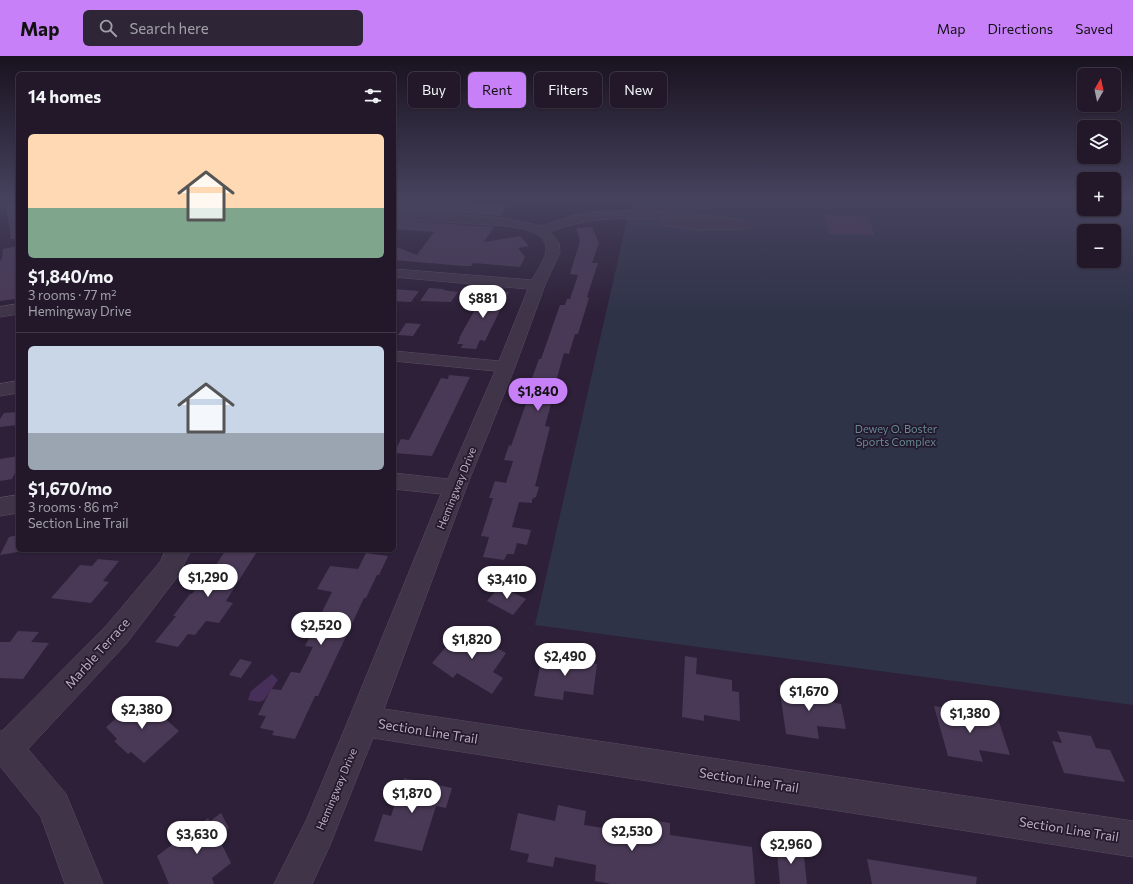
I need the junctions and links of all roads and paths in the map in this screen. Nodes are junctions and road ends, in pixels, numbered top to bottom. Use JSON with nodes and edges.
{"nodes":[{"id":1,"x":546,"y":237,"type":"edge"},
{"id":2,"x":396,"y":273,"type":"edge"},
{"id":3,"x":537,"y":285,"type":"junction"},
{"id":4,"x":16,"y":309,"type":"edge"},
{"id":5,"x":0,"y":312,"type":"edge"},
{"id":6,"x":396,"y":356,"type":"edge"},
{"id":7,"x":506,"y":367,"type":"junction"},
{"id":8,"x":16,"y":387,"type":"edge"},
{"id":9,"x":0,"y":390,"type":"edge"},
{"id":10,"x":396,"y":481,"type":"edge"},
{"id":11,"x":455,"y":488,"type":"junction"},
{"id":12,"x":16,"y":504,"type":"edge"},
{"id":13,"x":0,"y":507,"type":"edge"},
{"id":14,"x":178,"y":552,"type":"edge"},
{"id":15,"x":364,"y":721,"type":"junction"},
{"id":16,"x":3,"y":748,"type":"edge"},
{"id":17,"x":1133,"y":839,"type":"edge"},
{"id":18,"x":84,"y":884,"type":"edge"},
{"id":19,"x":293,"y":884,"type":"edge"}],
"edges":[{"from":1,"to":3,"type":"street","name":"Hemingway Drive"},
{"from":2,"to":3,"type":"street"},
{"from":3,"to":7,"type":"street","name":"Hemingway Drive"},
{"from":4,"to":5,"type":"street"},
{"from":6,"to":7,"type":"street"},
{"from":7,"to":11,"type":"street","name":"Hemingway Drive"},
{"from":8,"to":9,"type":"street"},
{"from":10,"to":11,"type":"street"},
{"from":11,"to":15,"type":"street","name":"Hemingway Drive"},
{"from":12,"to":13,"type":"street"},
{"from":14,"to":16,"type":"street","name":"Marble Terrace"},
{"from":15,"to":17,"type":"street","name":"Section Line Trail"},
{"from":15,"to":19,"type":"street","name":"Hemingway Drive"},
{"from":16,"to":18,"type":"street"}]}
